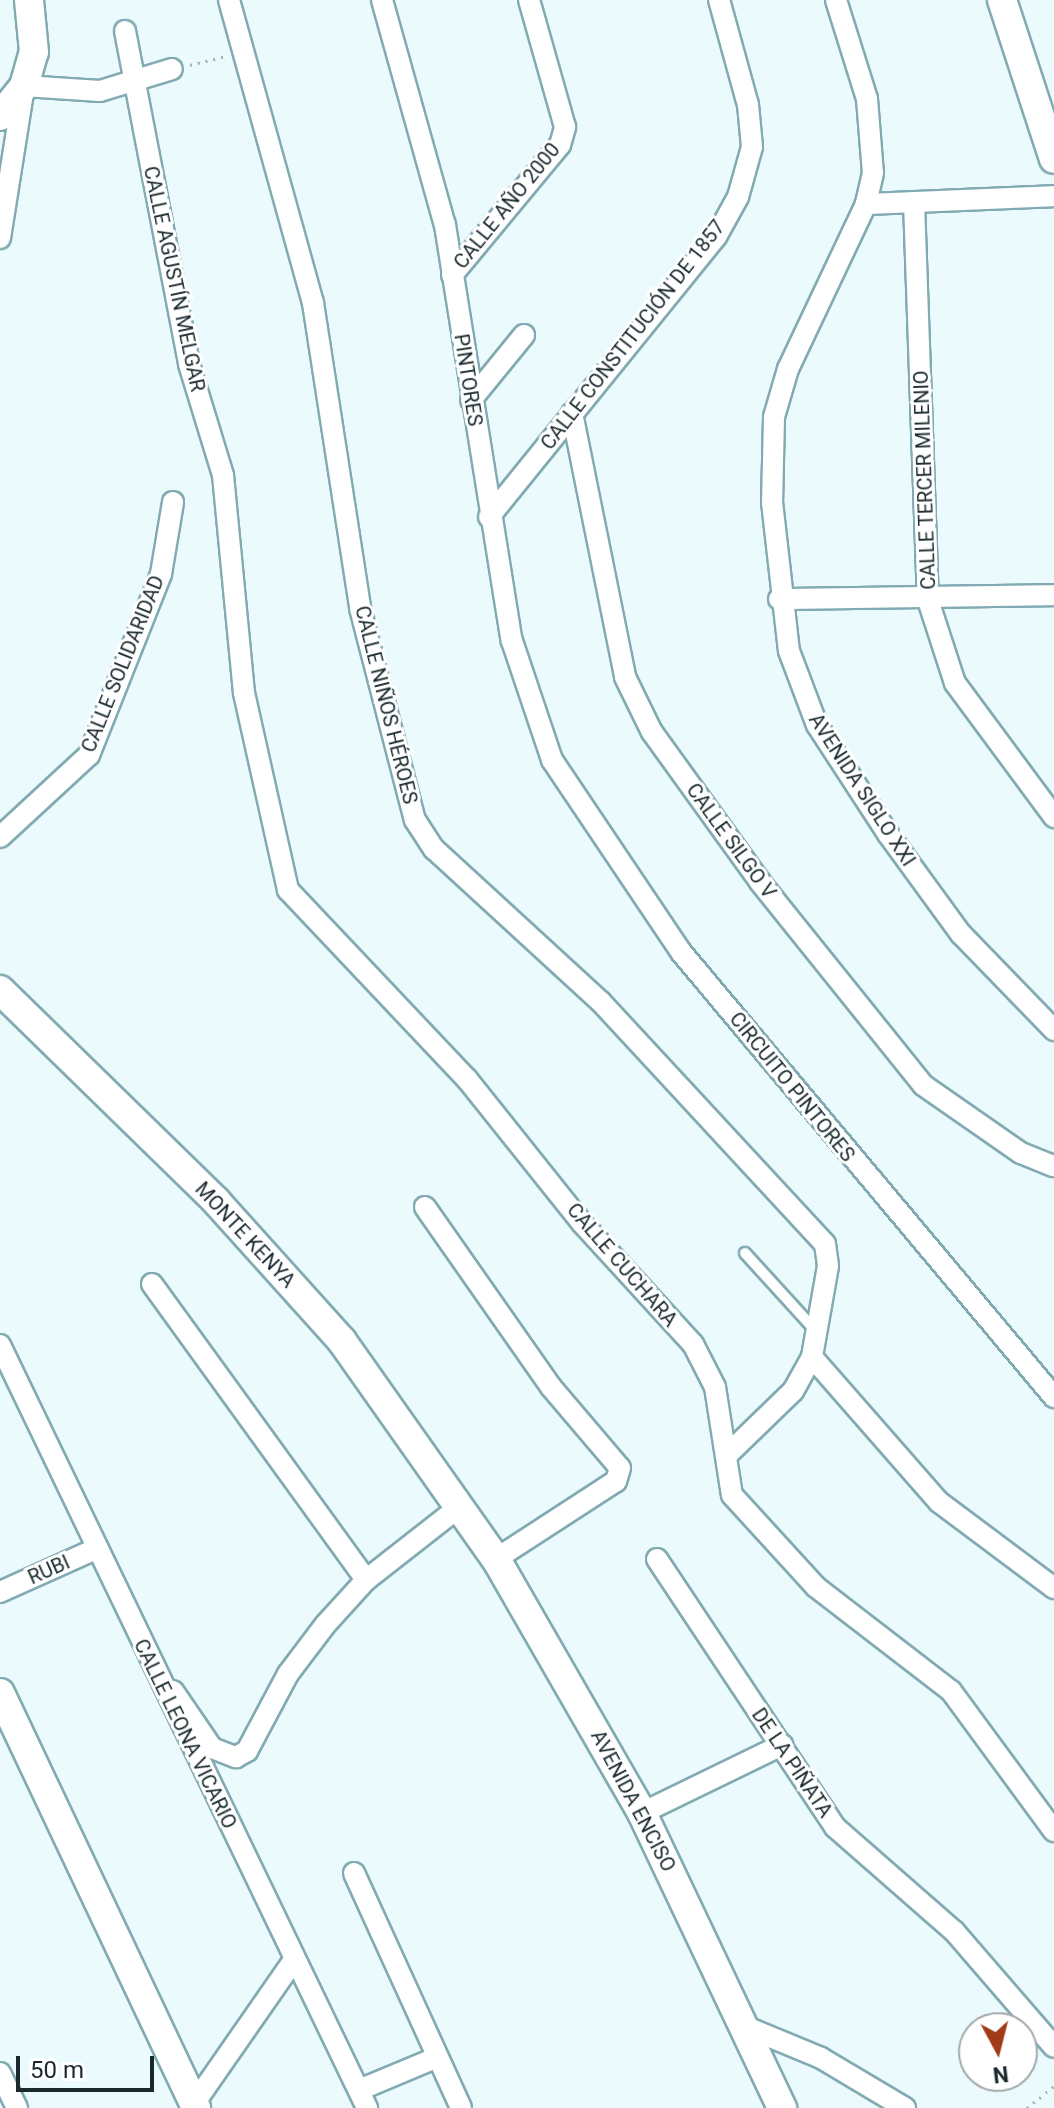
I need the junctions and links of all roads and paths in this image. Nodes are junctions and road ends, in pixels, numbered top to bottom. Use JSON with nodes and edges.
{"nodes":[{"id":1,"x":29,"y":0,"type":"edge"},
{"id":2,"x":229,"y":0,"type":"edge"},
{"id":3,"x":382,"y":0,"type":"edge"},
{"id":4,"x":529,"y":0,"type":"edge"},
{"id":5,"x":719,"y":0,"type":"edge"},
{"id":6,"x":836,"y":0,"type":"edge"},
{"id":7,"x":1002,"y":0,"type":"edge"},
{"id":8,"x":125,"y":31,"type":"dead end"},
{"id":9,"x":244,"y":51,"type":"junction"},
{"id":10,"x":172,"y":69,"type":"joint"},
{"id":11,"x":132,"y":84,"type":"junction"},
{"id":12,"x":24,"y":86,"type":"junction"},
{"id":13,"x":0,"y":116,"type":"edge"},
{"id":14,"x":1054,"y":159,"type":"edge"},
{"id":15,"x":1054,"y":196,"type":"edge"},
{"id":16,"x":914,"y":202,"type":"junction"},
{"id":17,"x":866,"y":204,"type":"junction"},
{"id":18,"x":0,"y":238,"type":"edge"},
{"id":19,"x":452,"y":275,"type":"junction"},
{"id":20,"x":524,"y":335,"type":"dead end"},
{"id":21,"x":471,"y":400,"type":"junction"},
{"id":22,"x":572,"y":413,"type":"junction"},
{"id":23,"x":173,"y":502,"type":"dead end"},
{"id":24,"x":489,"y":517,"type":"junction"},
{"id":25,"x":1054,"y":595,"type":"edge"},
{"id":26,"x":779,"y":599,"type":"junction"},
{"id":27,"x":928,"y":600,"type":"junction"},
{"id":28,"x":240,"y":663,"type":"joint"},
{"id":29,"x":552,"y":760,"type":"joint"},
{"id":30,"x":1054,"y":817,"type":"edge"},
{"id":31,"x":0,"y":837,"type":"edge"},
{"id":32,"x":0,"y":990,"type":"edge"},
{"id":33,"x":1054,"y":1030,"type":"edge"},
{"id":34,"x":1054,"y":1166,"type":"edge"},
{"id":35,"x":425,"y":1207,"type":"dead end"},
{"id":36,"x":745,"y":1253,"type":"dead end"},
{"id":37,"x":152,"y":1284,"type":"dead end"},
{"id":38,"x":817,"y":1332,"type":"junction"},
{"id":39,"x":0,"y":1345,"type":"edge"},
{"id":40,"x":812,"y":1357,"type":"junction"},
{"id":41,"x":1054,"y":1397,"type":"edge"},
{"id":42,"x":726,"y":1456,"type":"junction"},
{"id":43,"x":459,"y":1507,"type":"junction"},
{"id":44,"x":98,"y":1548,"type":"junction"},
{"id":45,"x":496,"y":1559,"type":"junction"},
{"id":46,"x":657,"y":1559,"type":"dead end"},
{"id":47,"x":366,"y":1580,"type":"junction"},
{"id":48,"x":1054,"y":1588,"type":"edge"},
{"id":49,"x":0,"y":1592,"type":"edge"},
{"id":50,"x":156,"y":1677,"type":"junction"},
{"id":51,"x":0,"y":1693,"type":"edge"},
{"id":52,"x":782,"y":1745,"type":"junction"},
{"id":53,"x":642,"y":1813,"type":"junction"},
{"id":54,"x":1054,"y":1831,"type":"edge"},
{"id":55,"x":354,"y":1873,"type":"dead end"},
{"id":56,"x":294,"y":1960,"type":"junction"},
{"id":57,"x":739,"y":2024,"type":"junction"},
{"id":58,"x":1054,"y":2047,"type":"edge"},
{"id":59,"x":433,"y":2059,"type":"junction"},
{"id":60,"x":0,"y":2073,"type":"edge"},
{"id":61,"x":1054,"y":2086,"type":"edge"},
{"id":62,"x":363,"y":2099,"type":"edge"},
{"id":63,"x":194,"y":2106,"type":"edge"},
{"id":64,"x":17,"y":2108,"type":"edge"},
{"id":65,"x":461,"y":2108,"type":"edge"},
{"id":66,"x":782,"y":2108,"type":"edge"},
{"id":67,"x":905,"y":2108,"type":"edge"},
{"id":68,"x":1027,"y":2108,"type":"edge"}],
"edges":[{"from":1,"to":12,"type":"main road"},
{"from":2,"to":9,"type":"street","name":"CALLE NIÑOS HÉROES"},
{"from":3,"to":19,"type":"street","name":"PINTORES"},
{"from":4,"to":19,"type":"street","name":"CALLE AÑO 2000"},
{"from":5,"to":22,"type":"street","name":"CALLE CONSTITUCIÓN DE 1857"},
{"from":6,"to":17,"type":"street","name":"AVENIDA SIGLO XXI"},
{"from":7,"to":14,"type":"main road"},
{"from":8,"to":11,"type":"street","name":"CALLE AGUSTÍN MELGAR"},
{"from":9,"to":10,"type":"path"},
{"from":9,"to":38,"type":"street","name":"CALLE NIÑOS HÉROES"},
{"from":10,"to":11,"type":"street"},
{"from":11,"to":12,"type":"street"},
{"from":11,"to":28,"type":"street","name":"CALLE AGUSTÍN MELGAR"},
{"from":12,"to":13,"type":"main road"},
{"from":12,"to":18,"type":"street"},
{"from":15,"to":16,"type":"street"},
{"from":16,"to":17,"type":"street"},
{"from":16,"to":27,"type":"street","name":"CALLE TERCER MILENIO"},
{"from":17,"to":26,"type":"street","name":"AVENIDA SIGLO XXI"},
{"from":19,"to":21,"type":"street","name":"PINTORES"},
{"from":20,"to":21,"type":"street"},
{"from":21,"to":24,"type":"street","name":"PINTORES"},
{"from":22,"to":24,"type":"street","name":"CALLE CONSTITUCIÓN DE 1857"},
{"from":22,"to":34,"type":"street","name":"CALLE SILGO V"},
{"from":23,"to":31,"type":"street","name":"CALLE SOLIDARIDAD"},
{"from":24,"to":29,"type":"street","name":"PINTORES"},
{"from":25,"to":27,"type":"street"},
{"from":26,"to":27,"type":"street"},
{"from":26,"to":33,"type":"street","name":"AVENIDA SIGLO XXI"},
{"from":27,"to":30,"type":"street","name":"CALLE TERCER MILENIO"},
{"from":28,"to":42,"type":"street","name":"CALLE CUCHARA"},
{"from":29,"to":41,"type":"street","name":"CIRCUITO PINTORES"},
{"from":32,"to":43,"type":"main road","name":"MONTE KENYA"},
{"from":35,"to":45,"type":"street"},
{"from":36,"to":38,"type":"lane"},
{"from":37,"to":47,"type":"street"},
{"from":38,"to":40,"type":"street"},
{"from":39,"to":44,"type":"street","name":"CALLE LEONA VICARIO"},
{"from":40,"to":42,"type":"street"},
{"from":40,"to":48,"type":"street"},
{"from":42,"to":54,"type":"street","name":"CALLE CUCHARA"},
{"from":43,"to":45,"type":"main road","name":"AVENIDA ENCISO"},
{"from":43,"to":47,"type":"street"},
{"from":44,"to":49,"type":"street","name":"RUBI"},
{"from":44,"to":50,"type":"street","name":"CALLE LEONA VICARIO"},
{"from":45,"to":53,"type":"main road","name":"AVENIDA ENCISO"},
{"from":46,"to":52,"type":"street","name":"DE LA PIÑATA"},
{"from":47,"to":50,"type":"street"},
{"from":50,"to":56,"type":"street","name":"CALLE LEONA VICARIO"},
{"from":51,"to":63,"type":"main road"},
{"from":52,"to":53,"type":"street"},
{"from":52,"to":58,"type":"street","name":"DE LA PIÑATA"},
{"from":53,"to":57,"type":"main road","name":"AVENIDA ENCISO"},
{"from":55,"to":59,"type":"street"},
{"from":56,"to":62,"type":"street","name":"CALLE LEONA VICARIO"},
{"from":56,"to":63,"type":"street"},
{"from":57,"to":66,"type":"main road","name":"AVENIDA ENCISO"},
{"from":57,"to":67,"type":"street"},
{"from":59,"to":62,"type":"street"},
{"from":59,"to":65,"type":"street"},
{"from":60,"to":64,"type":"street"},
{"from":61,"to":68,"type":"path"}]}
